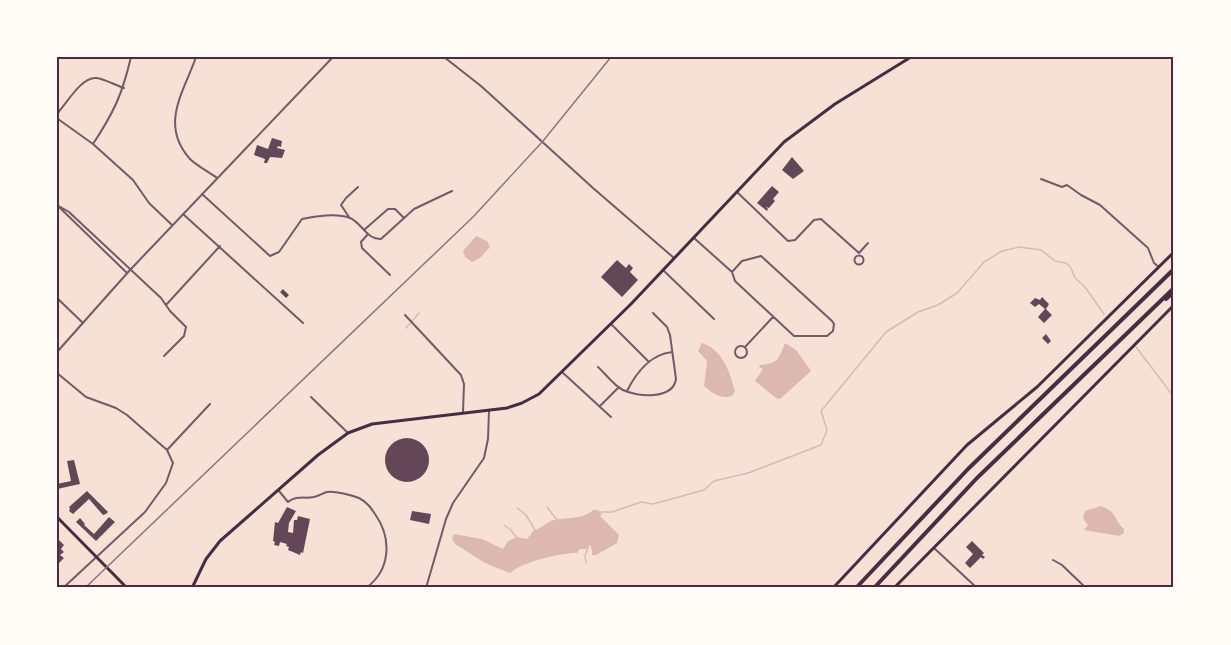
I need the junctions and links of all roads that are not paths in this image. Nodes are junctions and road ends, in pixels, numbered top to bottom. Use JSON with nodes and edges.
{"nodes":[{"id":1,"x":131,"y":57,"type":"edge"},
{"id":2,"x":196,"y":57,"type":"edge"},
{"id":3,"x":333,"y":57,"type":"edge"},
{"id":4,"x":444,"y":57,"type":"edge"},
{"id":5,"x":911,"y":57,"type":"edge"},
{"id":6,"x":124,"y":88,"type":"junction"},
{"id":7,"x":58,"y":119,"type":"edge"},
{"id":8,"x":93,"y":144,"type":"junction"},
{"id":9,"x":217,"y":178,"type":"junction"},
{"id":10,"x":1041,"y":179,"type":"dead end"},
{"id":11,"x":358,"y":187,"type":"dead end"},
{"id":12,"x":452,"y":191,"type":"dead end"},
{"id":13,"x":737,"y":192,"type":"junction"},
{"id":14,"x":202,"y":195,"type":"junction"},
{"id":15,"x":57,"y":205,"type":"edge"},
{"id":16,"x":183,"y":214,"type":"junction"},
{"id":17,"x":349,"y":217,"type":"junction"},
{"id":18,"x":404,"y":217,"type":"junction"},
{"id":19,"x":172,"y":225,"type":"junction"},
{"id":20,"x":364,"y":230,"type":"junction"},
{"id":21,"x":368,"y":234,"type":"junction"},
{"id":22,"x":694,"y":238,"type":"junction"},
{"id":23,"x":868,"y":243,"type":"dead end"},
{"id":24,"x":220,"y":246,"type":"junction"},
{"id":25,"x":1174,"y":252,"type":"edge"},
{"id":26,"x":674,"y":258,"type":"junction"},
{"id":27,"x":1160,"y":267,"type":"junction"},
{"id":28,"x":1174,"y":267,"type":"edge"},
{"id":29,"x":130,"y":270,"type":"junction"},
{"id":30,"x":663,"y":270,"type":"junction"},
{"id":31,"x":732,"y":272,"type":"junction"},
{"id":32,"x":127,"y":273,"type":"junction"},
{"id":33,"x":390,"y":275,"type":"dead end"},
{"id":34,"x":1174,"y":288,"type":"edge"},
{"id":35,"x":1174,"y":292,"type":"edge"},
{"id":36,"x":57,"y":298,"type":"edge"},
{"id":37,"x":166,"y":305,"type":"junction"},
{"id":38,"x":1174,"y":305,"type":"edge"},
{"id":39,"x":653,"y":313,"type":"dead end"},
{"id":40,"x":405,"y":315,"type":"dead end"},
{"id":41,"x":773,"y":317,"type":"junction"},
{"id":42,"x":1144,"y":317,"type":"junction"},
{"id":43,"x":714,"y":319,"type":"dead end"},
{"id":44,"x":83,"y":323,"type":"junction"},
{"id":45,"x":303,"y":323,"type":"dead end"},
{"id":46,"x":611,"y":324,"type":"junction"},
{"id":47,"x":745,"y":348,"type":"dead end"},
{"id":48,"x":57,"y":352,"type":"edge"},
{"id":49,"x":673,"y":352,"type":"junction"},
{"id":50,"x":164,"y":356,"type":"dead end"},
{"id":51,"x":649,"y":362,"type":"junction"},
{"id":52,"x":598,"y":367,"type":"dead end"},
{"id":53,"x":562,"y":372,"type":"junction"},
{"id":54,"x":57,"y":373,"type":"edge"},
{"id":55,"x":619,"y":387,"type":"junction"},
{"id":56,"x":627,"y":391,"type":"junction"},
{"id":57,"x":310,"y":397,"type":"dead end"},
{"id":58,"x":210,"y":404,"type":"dead end"},
{"id":59,"x":599,"y":407,"type":"junction"},
{"id":60,"x":489,"y":411,"type":"junction"},
{"id":61,"x":464,"y":414,"type":"junction"},
{"id":62,"x":611,"y":417,"type":"dead end"},
{"id":63,"x":348,"y":432,"type":"junction"},
{"id":64,"x":167,"y":450,"type":"junction"},
{"id":65,"x":279,"y":490,"type":"junction"},
{"id":66,"x":57,"y":517,"type":"edge"},
{"id":67,"x":934,"y":548,"type":"junction"},
{"id":68,"x":96,"y":556,"type":"junction"},
{"id":69,"x":1053,"y":560,"type":"dead end"},
{"id":70,"x":63,"y":588,"type":"edge"},
{"id":71,"x":127,"y":588,"type":"edge"},
{"id":72,"x":192,"y":588,"type":"edge"},
{"id":73,"x":366,"y":588,"type":"edge"},
{"id":74,"x":426,"y":588,"type":"edge"},
{"id":75,"x":834,"y":588,"type":"edge"},
{"id":76,"x":856,"y":588,"type":"edge"},
{"id":77,"x":874,"y":588,"type":"edge"},
{"id":78,"x":894,"y":588,"type":"edge"},
{"id":79,"x":977,"y":588,"type":"edge"},
{"id":80,"x":1086,"y":588,"type":"edge"}],
"edges":[{"from":1,"to":6,"type":"street"},
{"from":2,"to":9,"type":"street"},
{"from":3,"to":9,"type":"street"},
{"from":4,"to":26,"type":"street"},
{"from":5,"to":13,"type":"main road"},
{"from":6,"to":7,"type":"street"},
{"from":6,"to":8,"type":"street"},
{"from":7,"to":8,"type":"street"},
{"from":8,"to":19,"type":"street"},
{"from":9,"to":14,"type":"street"},
{"from":10,"to":27,"type":"street"},
{"from":11,"to":17,"type":"street"},
{"from":12,"to":18,"type":"street"},
{"from":13,"to":22,"type":"main road"},
{"from":13,"to":23,"type":"street"},
{"from":14,"to":16,"type":"street"},
{"from":14,"to":17,"type":"street"},
{"from":15,"to":29,"type":"street"},
{"from":15,"to":32,"type":"street"},
{"from":16,"to":19,"type":"street"},
{"from":16,"to":24,"type":"street"},
{"from":17,"to":20,"type":"street"},
{"from":18,"to":20,"type":"street"},
{"from":18,"to":21,"type":"street"},
{"from":19,"to":29,"type":"street"},
{"from":20,"to":21,"type":"street"},
{"from":21,"to":33,"type":"street"},
{"from":22,"to":26,"type":"main road"},
{"from":22,"to":31,"type":"street"},
{"from":24,"to":37,"type":"street"},
{"from":24,"to":45,"type":"street"},
{"from":25,"to":27,"type":"main road"},
{"from":26,"to":30,"type":"main road"},
{"from":27,"to":75,"type":"main road"},
{"from":28,"to":76,"type":"highway"},
{"from":29,"to":32,"type":"street"},
{"from":29,"to":37,"type":"street"},
{"from":30,"to":43,"type":"street"},
{"from":30,"to":46,"type":"main road"},
{"from":31,"to":41,"type":"street"},
{"from":31,"to":41,"type":"street"},
{"from":32,"to":44,"type":"street"},
{"from":34,"to":42,"type":"highway"},
{"from":35,"to":42,"type":"highway"},
{"from":36,"to":44,"type":"street"},
{"from":37,"to":50,"type":"street"},
{"from":38,"to":67,"type":"main road"},
{"from":39,"to":49,"type":"street"},
{"from":40,"to":61,"type":"street"},
{"from":41,"to":47,"type":"street"},
{"from":42,"to":77,"type":"highway"},
{"from":44,"to":48,"type":"street"},
{"from":46,"to":51,"type":"street"},
{"from":46,"to":53,"type":"main road"},
{"from":49,"to":51,"type":"street"},
{"from":49,"to":56,"type":"street"},
{"from":51,"to":56,"type":"street"},
{"from":52,"to":55,"type":"street"},
{"from":53,"to":59,"type":"street"},
{"from":53,"to":60,"type":"main road"},
{"from":54,"to":64,"type":"street"},
{"from":55,"to":56,"type":"street"},
{"from":55,"to":59,"type":"street"},
{"from":57,"to":63,"type":"street"},
{"from":58,"to":64,"type":"street"},
{"from":59,"to":62,"type":"street"},
{"from":60,"to":61,"type":"main road"},
{"from":60,"to":74,"type":"street"},
{"from":61,"to":63,"type":"main road"},
{"from":63,"to":65,"type":"main road"},
{"from":64,"to":68,"type":"street"},
{"from":65,"to":72,"type":"main road"},
{"from":65,"to":73,"type":"street"},
{"from":66,"to":68,"type":"main road"},
{"from":67,"to":78,"type":"main road"},
{"from":67,"to":79,"type":"street"},
{"from":68,"to":70,"type":"street"},
{"from":68,"to":71,"type":"main road"},
{"from":69,"to":80,"type":"street"}]}
